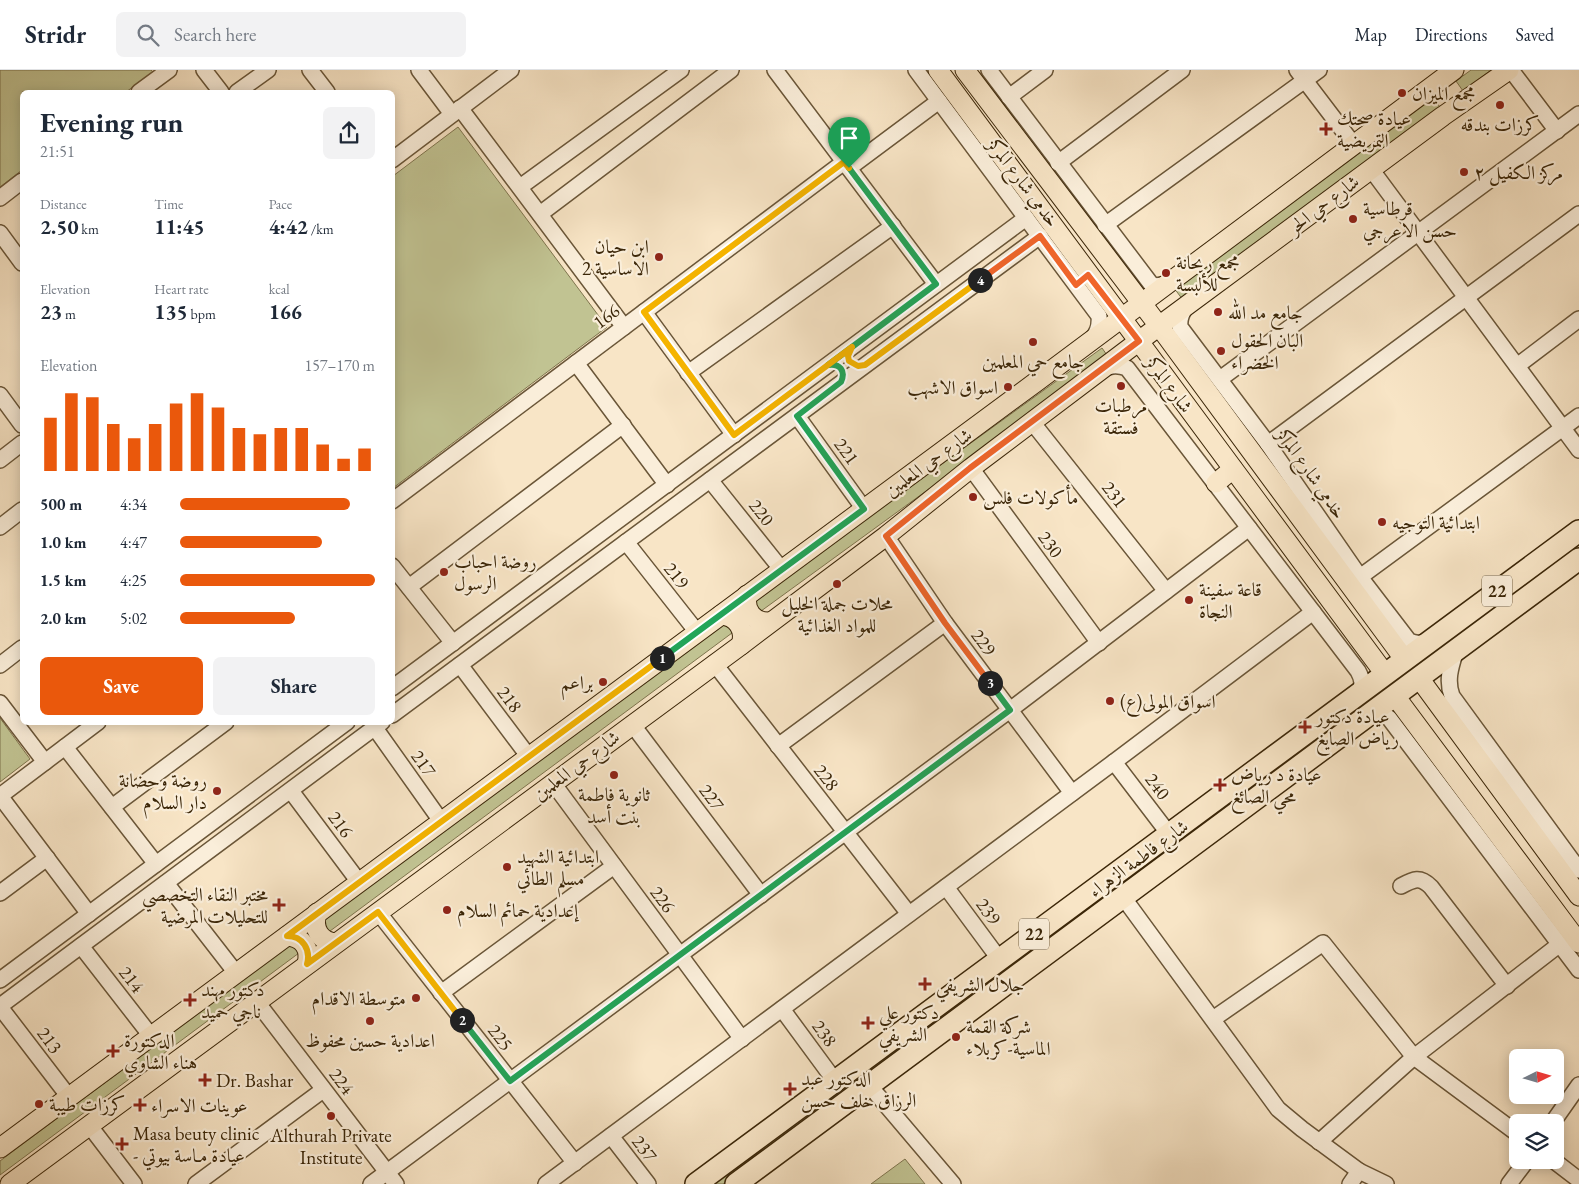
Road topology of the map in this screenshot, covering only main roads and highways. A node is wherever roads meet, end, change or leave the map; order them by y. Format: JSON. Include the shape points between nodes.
{"nodes":[{"id":1,"x":938,"y":70,"type":"edge"},
{"id":2,"x":965,"y":70,"type":"edge"},
{"id":3,"x":1510,"y":70,"type":"edge"},
{"id":4,"x":1452,"y":71,"type":"edge"},
{"id":5,"x":1425,"y":91,"type":"junction"},
{"id":6,"x":1468,"y":98,"type":"junction"},
{"id":7,"x":1443,"y":116,"type":"junction"},
{"id":8,"x":1142,"y":303,"type":"junction"},
{"id":9,"x":1114,"y":324,"type":"junction"},
{"id":10,"x":1159,"y":326,"type":"junction"},
{"id":11,"x":1139,"y":341,"type":"junction"},
{"id":12,"x":1233,"y":469,"type":"junction"},
{"id":13,"x":1216,"y":483,"type":"road end"},
{"id":14,"x":1571,"y":537,"type":"edge"},
{"id":15,"x":1578,"y":560,"type":"edge"},
{"id":16,"x":747,"y":595,"type":"junction"},
{"id":17,"x":721,"y":615,"type":"junction"},
{"id":18,"x":770,"y":622,"type":"junction"},
{"id":19,"x":741,"y":645,"type":"junction"},
{"id":20,"x":1407,"y":655,"type":"junction"},
{"id":21,"x":1373,"y":678,"type":"junction"},
{"id":22,"x":1425,"y":679,"type":"junction"},
{"id":23,"x":1388,"y":706,"type":"junction"},
{"id":24,"x":1298,"y":739,"type":"junction"},
{"id":25,"x":1276,"y":756,"type":"junction"},
{"id":26,"x":1310,"y":758,"type":"junction"},
{"id":27,"x":1289,"y":774,"type":"junction"},
{"id":28,"x":1579,"y":896,"type":"edge"},
{"id":29,"x":317,"y":913,"type":"junction"},
{"id":30,"x":287,"y":936,"type":"junction"},
{"id":31,"x":336,"y":943,"type":"junction"},
{"id":32,"x":1579,"y":943,"type":"edge"},
{"id":33,"x":307,"y":964,"type":"junction"},
{"id":34,"x":0,"y":1148,"type":"edge"},
{"id":35,"x":10,"y":1184,"type":"edge"},
{"id":36,"x":696,"y":1184,"type":"edge"},
{"id":37,"x":736,"y":1184,"type":"edge"}],
"edges":[{"from":1,"to":9,"type":"main road","name":"شارع المركز"},
{"from":2,"to":8,"type":"main road","name":"شارع المركز","via":[[1113,251]]},
{"from":3,"to":6,"type":"main road","name":"شارع حي الحر"},
{"from":4,"to":5,"type":"main road","name":"شارع حي الحر"},
{"from":4,"to":6,"type":"main road","via":[[1450,84],[1454,91]]},
{"from":5,"to":7,"type":"main road","via":[[1440,100]]},
{"from":5,"to":8,"type":"main road","name":"شارع حي الحر"},
{"from":6,"to":7,"type":"main road","name":"شارع حي الحر"},
{"from":7,"to":10,"type":"main road","name":"شارع حي الحر"},
{"from":8,"to":9,"type":"main road","name":"شارع حي الحر"},
{"from":8,"to":10,"type":"main road","name":"شارع المركز"},
{"from":9,"to":11,"type":"main road","name":"شارع المركز"},
{"from":9,"to":16,"type":"main road","name":"شارع حي المعلمين"},
{"from":10,"to":11,"type":"main road","name":"شارع حي الحر"},
{"from":10,"to":20,"type":"main road","name":"شارع المركز","via":[[1282,478]]},
{"from":11,"to":12,"type":"main road","name":"شارع المركز"},
{"from":11,"to":18,"type":"main road","name":"شارع حي المعلمين"},
{"from":12,"to":13,"type":"main road"},
{"from":12,"to":21,"type":"main road","name":"شارع المركز"},
{"from":14,"to":15,"type":"highway"},
{"from":14,"to":20,"type":"highway","name":"شارع فاطمة الزهراء","number":"22"},
{"from":15,"to":22,"type":"highway","name":"شارع فاطمة الزهراء","number":"22","via":[[1456,650]]},
{"from":16,"to":17,"type":"main road","name":"شارع حي المعلمين"},
{"from":16,"to":18,"type":"main road","via":[[748,609],[753,617]]},
{"from":17,"to":19,"type":"main road","via":[[733,618],[739,624],[743,637]]},
{"from":17,"to":29,"type":"main road","name":"شارع حي المعلمين"},
{"from":18,"to":19,"type":"main road","name":"شارع حي المعلمين"},
{"from":19,"to":31,"type":"main road","name":"شارع حي المعلمين"},
{"from":20,"to":21,"type":"highway","name":"شارع فاطمة الزهراء","number":"22"},
{"from":21,"to":24,"type":"highway","name":"شارع فاطمة الزهراء","number":"22"},
{"from":22,"to":23,"type":"highway","name":"شارع فاطمة الزهراء","number":"22"},
{"from":22,"to":28,"type":"main road","via":[[1515,795]]},
{"from":23,"to":26,"type":"highway","name":"شارع فاطمة الزهراء","number":"22"},
{"from":23,"to":32,"type":"main road","via":[[1501,853]]},
{"from":24,"to":25,"type":"highway","name":"شارع فاطمة الزهراء","number":"22"},
{"from":24,"to":26,"type":"highway","via":[[1300,751]]},
{"from":25,"to":27,"type":"highway","via":[[1286,763]]},
{"from":25,"to":36,"type":"highway","name":"شارع فاطمة الزهراء","number":"22"},
{"from":26,"to":27,"type":"highway","name":"شارع فاطمة الزهراء","number":"22"},
{"from":27,"to":37,"type":"highway","name":"شارع فاطمة الزهراء","number":"22"},
{"from":29,"to":30,"type":"main road","name":"شارع حي المعلمين"},
{"from":29,"to":31,"type":"main road","via":[[317,932],[323,939]]},
{"from":30,"to":33,"type":"main road","via":[[299,939],[305,945],[309,956]]},
{"from":30,"to":34,"type":"main road","name":"شارع حي المعلمين"},
{"from":31,"to":33,"type":"main road","name":"شارع حي المعلمين"},
{"from":33,"to":35,"type":"main road","name":"شارع حي المعلمين"}]}
